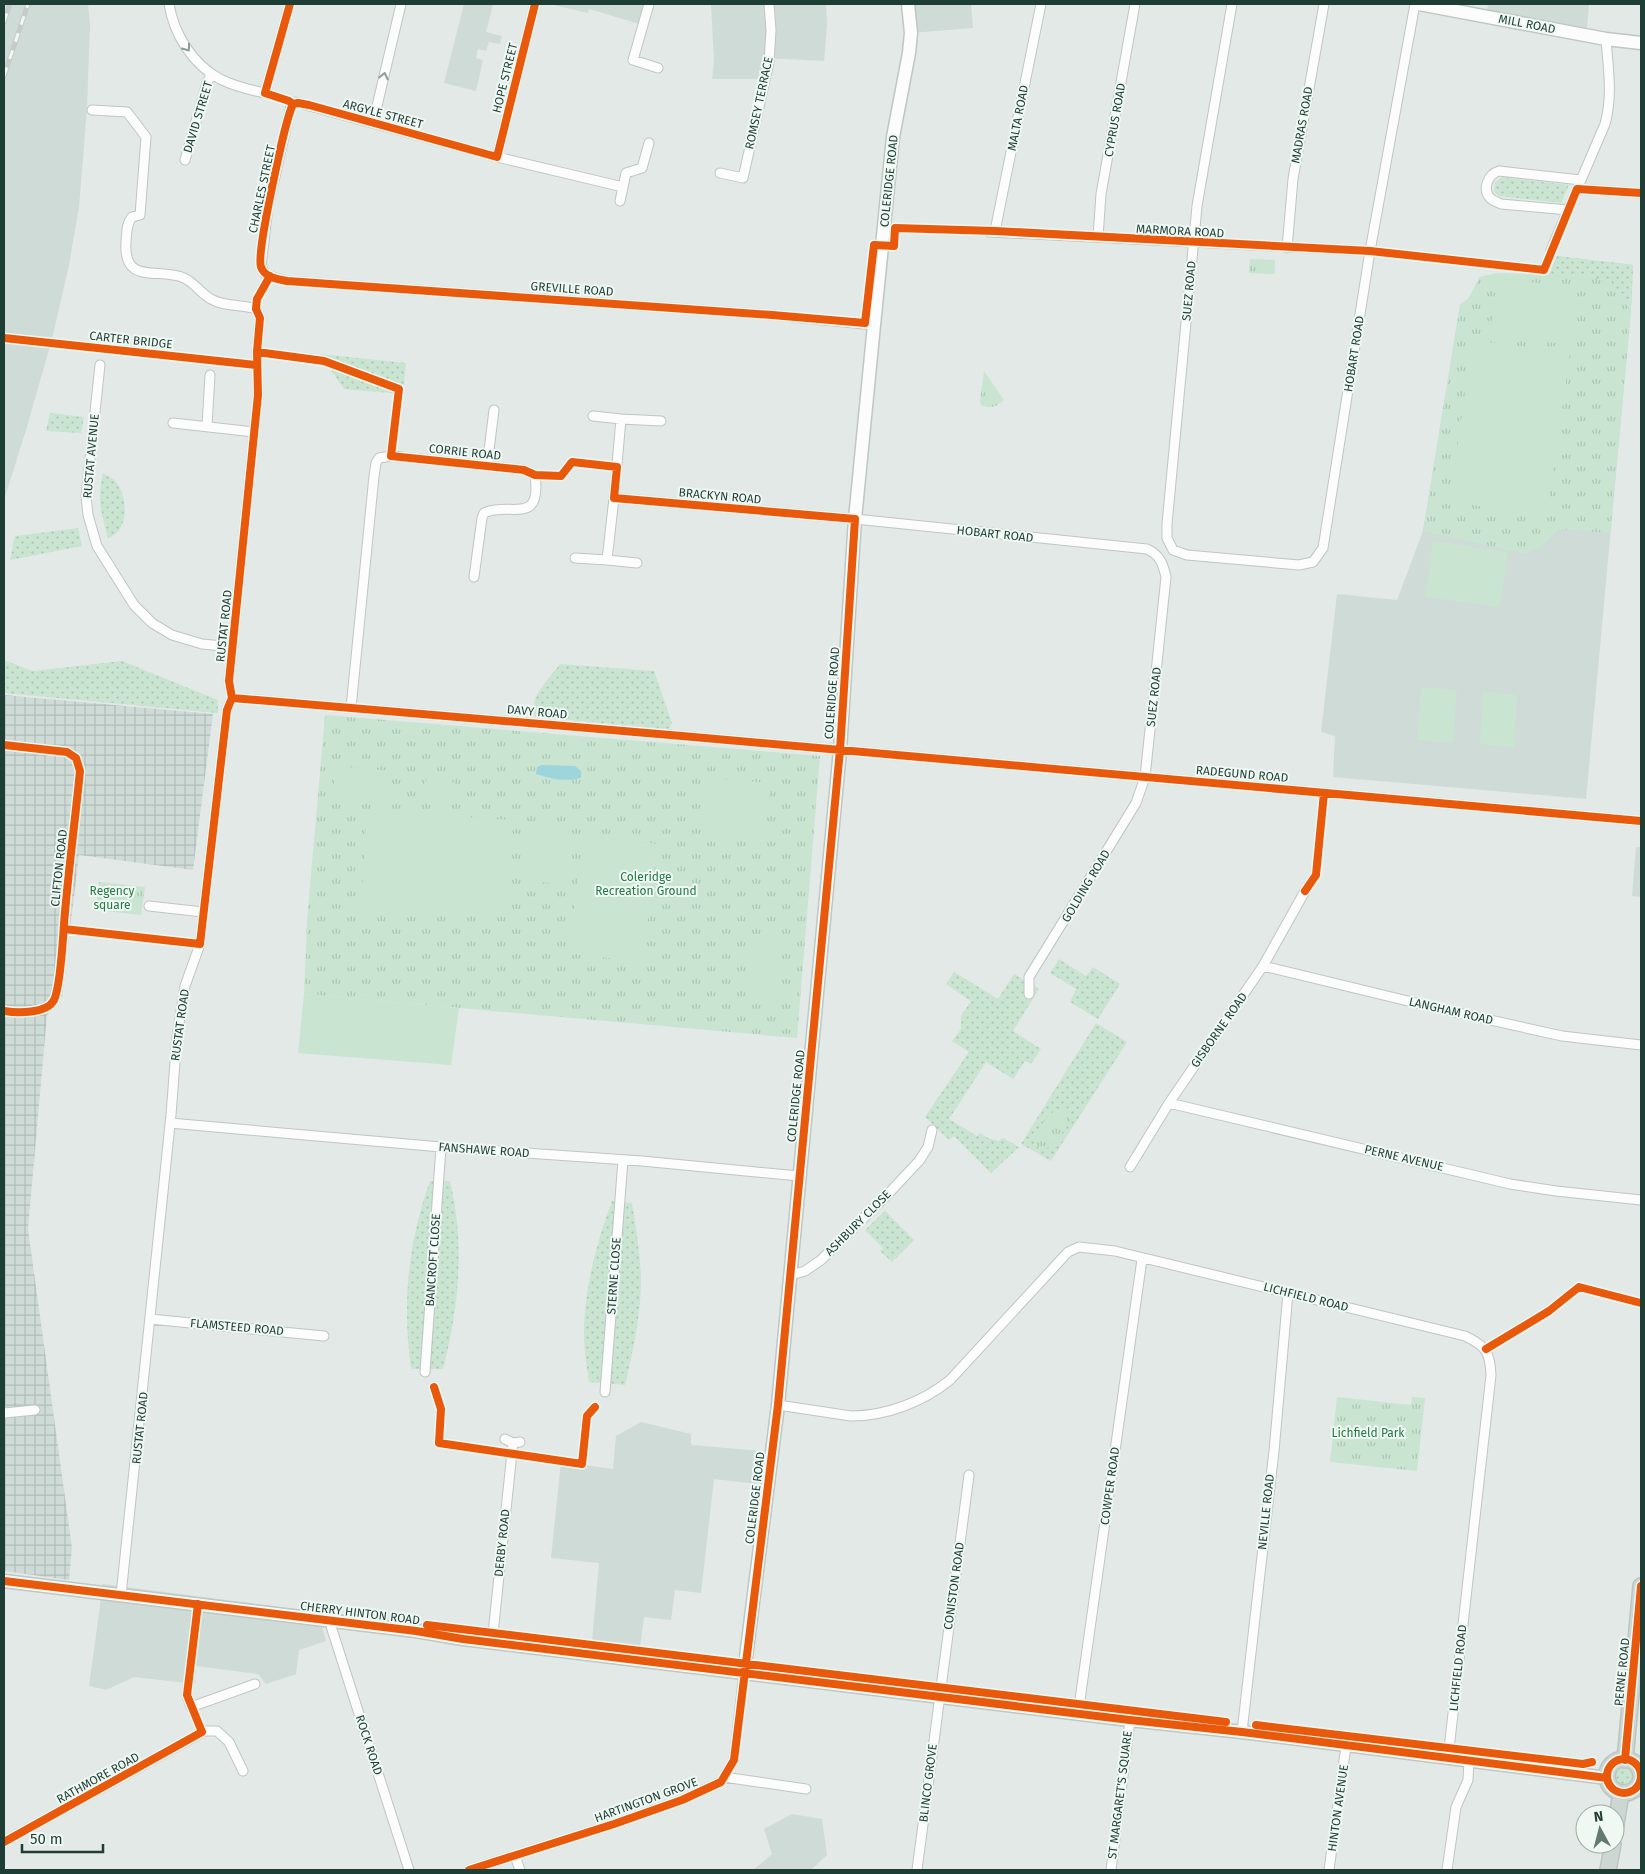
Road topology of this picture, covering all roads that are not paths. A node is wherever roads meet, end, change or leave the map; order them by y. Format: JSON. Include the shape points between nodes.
{"nodes":[{"id":1,"x":169,"y":4,"type":"edge"},
{"id":2,"x":290,"y":4,"type":"edge"},
{"id":3,"x":401,"y":4,"type":"edge"},
{"id":4,"x":535,"y":4,"type":"edge"},
{"id":5,"x":649,"y":4,"type":"edge"},
{"id":6,"x":769,"y":4,"type":"edge"},
{"id":7,"x":908,"y":4,"type":"edge"},
{"id":8,"x":1041,"y":4,"type":"edge"},
{"id":9,"x":1135,"y":4,"type":"edge"},
{"id":10,"x":1232,"y":4,"type":"edge"},
{"id":11,"x":1324,"y":4,"type":"edge"},
{"id":12,"x":1417,"y":4,"type":"edge"},
{"id":13,"x":1606,"y":39,"type":"junction"},
{"id":14,"x":1641,"y":42,"type":"edge"},
{"id":15,"x":658,"y":68,"type":"dead end"},
{"id":16,"x":211,"y":74,"type":"junction"},
{"id":17,"x":293,"y":104,"type":"joint"},
{"id":18,"x":92,"y":110,"type":"dead end"},
{"id":19,"x":373,"y":123,"type":"junction"},
{"id":20,"x":649,"y":143,"type":"dead end"},
{"id":21,"x":497,"y":157,"type":"junction"},
{"id":22,"x":185,"y":160,"type":"dead end"},
{"id":23,"x":720,"y":173,"type":"dead end"},
{"id":24,"x":1581,"y":180,"type":"junction"},
{"id":25,"x":623,"y":188,"type":"junction"},
{"id":26,"x":1577,"y":189,"type":"junction"},
{"id":27,"x":1641,"y":193,"type":"edge"},
{"id":28,"x":620,"y":201,"type":"dead end"},
{"id":29,"x":1568,"y":210,"type":"junction"},
{"id":30,"x":992,"y":232,"type":"joint"},
{"id":31,"x":1098,"y":237,"type":"junction"},
{"id":32,"x":1193,"y":243,"type":"junction"},
{"id":33,"x":1287,"y":248,"type":"junction"},
{"id":34,"x":1551,"y":250,"type":"dead end"},
{"id":35,"x":1370,"y":251,"type":"junction"},
{"id":36,"x":270,"y":276,"type":"joint"},
{"id":37,"x":874,"y":325,"type":"junction"},
{"id":38,"x":100,"y":365,"type":"dead end"},
{"id":39,"x":210,"y":375,"type":"dead end"},
{"id":40,"x":494,"y":410,"type":"dead end"},
{"id":41,"x":593,"y":416,"type":"dead end"},
{"id":42,"x":620,"y":419,"type":"junction"},
{"id":43,"x":661,"y":421,"type":"dead end"},
{"id":44,"x":173,"y":423,"type":"dead end"},
{"id":45,"x":207,"y":426,"type":"junction"},
{"id":46,"x":254,"y":432,"type":"junction"},
{"id":47,"x":487,"y":466,"type":"junction"},
{"id":48,"x":614,"y":498,"type":"junction"},
{"id":49,"x":855,"y":520,"type":"junction"},
{"id":50,"x":1173,"y":550,"type":"joint"},
{"id":51,"x":575,"y":558,"type":"dead end"},
{"id":52,"x":1161,"y":559,"type":"joint"},
{"id":53,"x":607,"y":560,"type":"junction"},
{"id":54,"x":637,"y":563,"type":"dead end"},
{"id":55,"x":474,"y":577,"type":"dead end"},
{"id":56,"x":232,"y":647,"type":"junction"},
{"id":57,"x":232,"y":698,"type":"junction"},
{"id":58,"x":351,"y":708,"type":"junction"},
{"id":59,"x":4,"y":745,"type":"edge"},
{"id":60,"x":840,"y":750,"type":"junction"},
{"id":61,"x":1146,"y":776,"type":"junction"},
{"id":62,"x":1641,"y":820,"type":"edge"},
{"id":63,"x":1305,"y":891,"type":"dead end"},
{"id":64,"x":149,"y":906,"type":"dead end"},
{"id":65,"x":203,"y":912,"type":"junction"},
{"id":66,"x":1263,"y":966,"type":"junction"},
{"id":67,"x":1030,"y":994,"type":"dead end"},
{"id":68,"x":4,"y":1011,"type":"edge"},
{"id":69,"x":1641,"y":1045,"type":"edge"},
{"id":70,"x":1169,"y":1103,"type":"junction"},
{"id":71,"x":170,"y":1123,"type":"junction"},
{"id":72,"x":932,"y":1130,"type":"dead end"},
{"id":73,"x":441,"y":1148,"type":"junction"},
{"id":74,"x":623,"y":1160,"type":"junction"},
{"id":75,"x":1130,"y":1167,"type":"dead end"},
{"id":76,"x":799,"y":1176,"type":"junction"},
{"id":77,"x":1641,"y":1200,"type":"edge"},
{"id":78,"x":1142,"y":1259,"type":"junction"},
{"id":79,"x":791,"y":1275,"type":"junction"},
{"id":80,"x":1288,"y":1293,"type":"junction"},
{"id":81,"x":150,"y":1319,"type":"junction"},
{"id":82,"x":324,"y":1336,"type":"dead end"},
{"id":83,"x":425,"y":1372,"type":"dead end"},
{"id":84,"x":605,"y":1392,"type":"dead end"},
{"id":85,"x":778,"y":1406,"type":"junction"},
{"id":86,"x":35,"y":1410,"type":"dead end"},
{"id":87,"x":4,"y":1414,"type":"edge"},
{"id":88,"x":513,"y":1441,"type":"dead end"},
{"id":89,"x":968,"y":1475,"type":"dead end"},
{"id":90,"x":4,"y":1582,"type":"edge"},
{"id":91,"x":1641,"y":1586,"type":"edge"},
{"id":92,"x":121,"y":1595,"type":"junction"},
{"id":93,"x":198,"y":1604,"type":"junction"},
{"id":94,"x":329,"y":1620,"type":"junction"},
{"id":95,"x":492,"y":1643,"type":"junction"},
{"id":96,"x":744,"y":1673,"type":"junction"},
{"id":97,"x":255,"y":1684,"type":"dead end"},
{"id":98,"x":939,"y":1697,"type":"junction"},
{"id":99,"x":1078,"y":1714,"type":"junction"},
{"id":100,"x":1130,"y":1720,"type":"junction"},
{"id":101,"x":1242,"y":1732,"type":"junction"},
{"id":102,"x":1346,"y":1746,"type":"junction"},
{"id":103,"x":1448,"y":1758,"type":"junction"},
{"id":104,"x":1469,"y":1760,"type":"junction"},
{"id":105,"x":1625,"y":1760,"type":"junction"},
{"id":106,"x":243,"y":1771,"type":"dead end"},
{"id":107,"x":724,"y":1777,"type":"junction"},
{"id":108,"x":1607,"y":1778,"type":"junction"},
{"id":109,"x":1641,"y":1778,"type":"edge"},
{"id":110,"x":806,"y":1789,"type":"dead end"},
{"id":111,"x":1622,"y":1793,"type":"junction"},
{"id":112,"x":1620,"y":1804,"type":"edge"},
{"id":113,"x":4,"y":1842,"type":"edge"},
{"id":114,"x":1611,"y":1854,"type":"edge"},
{"id":115,"x":516,"y":1856,"type":"junction"},
{"id":116,"x":409,"y":1870,"type":"edge"},
{"id":117,"x":469,"y":1870,"type":"edge"},
{"id":118,"x":520,"y":1870,"type":"edge"},
{"id":119,"x":917,"y":1870,"type":"edge"},
{"id":120,"x":1111,"y":1870,"type":"edge"},
{"id":121,"x":1329,"y":1870,"type":"edge"},
{"id":122,"x":1447,"y":1870,"type":"edge"},
{"id":123,"x":1608,"y":1870,"type":"edge"}],
"edges":[{"from":1,"to":16,"type":"street","one_way":true,"via":[[182,43]]},
{"from":2,"to":16,"type":"street","via":[[265,94],[238,87]]},
{"from":19,"to":3,"type":"street","one_way":true},
{"from":4,"to":21,"type":"street","name":"HOPE STREET"},
{"from":5,"to":15,"type":"street","via":[[632,60]]},
{"from":6,"to":23,"type":"street","name":"ROMSEY TERRACE","via":[[768,62],[743,178]]},
{"from":7,"to":37,"type":"street","name":"COLERIDGE ROAD","via":[[909,53],[893,137]]},
{"from":8,"to":30,"type":"street","name":"MALTA ROAD"},
{"from":9,"to":31,"type":"street","name":"CYPRUS ROAD","via":[[1102,194]]},
{"from":10,"to":32,"type":"street","name":"SUEZ ROAD","via":[[1201,177]]},
{"from":11,"to":33,"type":"street","name":"MADRAS ROAD","via":[[1293,179]]},
{"from":12,"to":13,"type":"street","name":"MILL ROAD"},
{"from":12,"to":35,"type":"street","name":"HOBART ROAD"},
{"from":13,"to":14,"type":"street","name":"MILL ROAD"},
{"from":13,"to":24,"type":"street","via":[[1610,86],[1608,113]]},
{"from":16,"to":22,"type":"street","name":"DAVID STREET"},
{"from":17,"to":19,"type":"street","name":"ARGYLE STREET","via":[[309,105]]},
{"from":17,"to":36,"type":"street","name":"CHARLES STREET","via":[[264,232],[261,266]]},
{"from":18,"to":46,"type":"street","name":"RUSTAT ROAD","via":[[127,112],[146,137],[140,215],[128,222],[126,256],[130,265],[140,272],[182,277],[221,304],[256,310],[260,318]]},
{"from":19,"to":21,"type":"street","name":"ARGYLE STREET"},
{"from":20,"to":25,"type":"street","via":[[642,168],[626,173]]},
{"from":21,"to":25,"type":"street","name":"ARGYLE STREET"},
{"from":24,"to":26,"type":"street"},
{"from":24,"to":29,"type":"street","via":[[1499,171],[1488,179],[1488,196],[1501,204]]},
{"from":25,"to":28,"type":"street"},
{"from":26,"to":27,"type":"street"},
{"from":26,"to":29,"type":"street"},
{"from":29,"to":34,"type":"street"},
{"from":30,"to":31,"type":"street","name":"MARMORA ROAD"},
{"from":31,"to":32,"type":"street","name":"MARMORA ROAD"},
{"from":32,"to":33,"type":"street","name":"MARMORA ROAD"},
{"from":32,"to":50,"type":"street","name":"SUEZ ROAD","via":[[1167,524],[1167,538]]},
{"from":33,"to":35,"type":"street","name":"MARMORA ROAD"},
{"from":35,"to":50,"type":"street","name":"HOBART ROAD","via":[[1323,548],[1318,556],[1312,562],[1299,565],[1187,555]]},
{"from":36,"to":37,"type":"street","name":"GREVILLE ROAD","via":[[287,281]]},
{"from":37,"to":49,"type":"street","name":"COLERIDGE ROAD"},
{"from":38,"to":56,"type":"street","name":"RUSTAT AVENUE","via":[[86,496],[97,546],[134,605],[152,623],[172,635],[202,644]]},
{"from":39,"to":45,"type":"street"},
{"from":40,"to":47,"type":"street","name":"CORRIE ROAD"},
{"from":41,"to":42,"type":"street"},
{"from":42,"to":43,"type":"street"},
{"from":42,"to":48,"type":"street"},
{"from":44,"to":45,"type":"street"},
{"from":45,"to":46,"type":"street"},
{"from":46,"to":56,"type":"street","name":"RUSTAT ROAD"},
{"from":47,"to":55,"type":"street","name":"CORRIE ROAD","via":[[532,472],[536,491],[534,501],[524,510],[493,509],[484,513]]},
{"from":47,"to":58,"type":"street","name":"CORRIE ROAD","via":[[391,456],[380,458],[376,463]]},
{"from":48,"to":49,"type":"street","name":"BRACKYN ROAD"},
{"from":48,"to":53,"type":"street"},
{"from":49,"to":52,"type":"street","name":"HOBART ROAD","via":[[1147,549]]},
{"from":49,"to":60,"type":"street","name":"COLERIDGE ROAD"},
{"from":51,"to":53,"type":"street"},
{"from":52,"to":61,"type":"street","name":"SUEZ ROAD","via":[[1166,577]]},
{"from":53,"to":54,"type":"street"},
{"from":56,"to":57,"type":"street","name":"RUSTAT ROAD","via":[[229,682]]},
{"from":57,"to":58,"type":"street","name":"DAVY ROAD"},
{"from":57,"to":65,"type":"street","name":"RUSTAT ROAD","via":[[227,710]]},
{"from":58,"to":60,"type":"street","name":"DAVY ROAD"},
{"from":59,"to":68,"type":"street","name":"CLIFTON ROAD","via":[[67,752],[76,758],[80,771],[54,1001],[46,1008],[22,1013]]},
{"from":60,"to":61,"type":"street","name":"RADEGUND ROAD"},
{"from":60,"to":76,"type":"street","name":"COLERIDGE ROAD"},
{"from":61,"to":62,"type":"street","name":"RADEGUND ROAD"},
{"from":61,"to":67,"type":"street","name":"GOLDING ROAD","via":[[1136,803],[1029,976]]},
{"from":63,"to":66,"type":"street","name":"GISBORNE ROAD"},
{"from":64,"to":65,"type":"street"},
{"from":65,"to":71,"type":"street","name":"RUSTAT ROAD","via":[[200,944],[185,986],[176,1036]]},
{"from":66,"to":69,"type":"street","name":"LANGHAM ROAD","via":[[1562,1036]]},
{"from":66,"to":70,"type":"street","name":"GISBORNE ROAD"},
{"from":70,"to":75,"type":"street","name":"GISBORNE ROAD"},
{"from":70,"to":77,"type":"street","name":"PERNE AVENUE","via":[[1510,1184]]},
{"from":71,"to":73,"type":"street","name":"FANSHAWE ROAD"},
{"from":71,"to":81,"type":"street","name":"RUSTAT ROAD"},
{"from":72,"to":79,"type":"street","name":"ASHBURY CLOSE","via":[[928,1148],[919,1161],[821,1260],[805,1271]]},
{"from":73,"to":74,"type":"street","name":"FANSHAWE ROAD"},
{"from":73,"to":83,"type":"street","name":"BANCROFT CLOSE"},
{"from":74,"to":76,"type":"street","name":"FANSHAWE ROAD"},
{"from":74,"to":84,"type":"street","name":"STERNE CLOSE"},
{"from":76,"to":79,"type":"street","name":"COLERIDGE ROAD"},
{"from":78,"to":80,"type":"street","name":"LICHFIELD ROAD"},
{"from":78,"to":85,"type":"street","name":"LICHFIELD ROAD","via":[[1088,1247],[1072,1249],[950,1380],[917,1400],[863,1416]]},
{"from":78,"to":99,"type":"street","name":"COWPER ROAD"},
{"from":79,"to":85,"type":"street","name":"COLERIDGE ROAD"},
{"from":80,"to":101,"type":"street","name":"NEVILLE ROAD","via":[[1274,1451]]},
{"from":80,"to":103,"type":"street","name":"LICHFIELD ROAD","via":[[1465,1336],[1486,1349],[1490,1361],[1490,1384]]},
{"from":81,"to":82,"type":"street","name":"FLAMSTEED ROAD"},
{"from":81,"to":92,"type":"street","name":"RUSTAT ROAD"},
{"from":85,"to":96,"type":"street","name":"COLERIDGE ROAD"},
{"from":86,"to":87,"type":"street"},
{"from":88,"to":95,"type":"street","name":"DERBY ROAD"},
{"from":89,"to":98,"type":"street","name":"CONISTON ROAD"},
{"from":90,"to":92,"type":"street","name":"CHERRY HINTON ROAD"},
{"from":91,"to":105,"type":"main road","name":"PERNE ROAD"},
{"from":92,"to":93,"type":"street","name":"CHERRY HINTON ROAD"},
{"from":93,"to":94,"type":"street","name":"CHERRY HINTON ROAD"},
{"from":93,"to":97,"type":"street","via":[[187,1695],[190,1707]]},
{"from":94,"to":95,"type":"street","name":"CHERRY HINTON ROAD"},
{"from":94,"to":116,"type":"street","name":"ROCK ROAD"},
{"from":95,"to":96,"type":"street","name":"CHERRY HINTON ROAD"},
{"from":96,"to":98,"type":"street","name":"CHERRY HINTON ROAD"},
{"from":96,"to":107,"type":"street","via":[[734,1760]]},
{"from":98,"to":99,"type":"street","name":"CHERRY HINTON ROAD"},
{"from":98,"to":119,"type":"street","name":"BLINCO GROVE"},
{"from":99,"to":100,"type":"street","name":"CHERRY HINTON ROAD"},
{"from":100,"to":101,"type":"street","name":"CHERRY HINTON ROAD"},
{"from":100,"to":120,"type":"street","name":"ST MARGARET'S SQUARE"},
{"from":101,"to":102,"type":"street","name":"CHERRY HINTON ROAD"},
{"from":102,"to":103,"type":"street","name":"CHERRY HINTON ROAD"},
{"from":102,"to":121,"type":"street","name":"HINTON AVENUE"},
{"from":103,"to":104,"type":"street","name":"CHERRY HINTON ROAD"},
{"from":104,"to":108,"type":"street","name":"CHERRY HINTON ROAD"},
{"from":104,"to":122,"type":"street","via":[[1468,1780],[1456,1807]]},
{"from":105,"to":108,"type":"main road","via":[[1610,1767]]},
{"from":105,"to":109,"type":"main road","via":[[1635,1764]]},
{"from":106,"to":113,"type":"street","name":"RATHMORE ROAD","via":[[230,1742],[218,1731],[202,1732]]},
{"from":107,"to":110,"type":"street"},
{"from":107,"to":115,"type":"street","name":"HARTINGTON GROVE","via":[[721,1782],[682,1800]]},
{"from":108,"to":111,"type":"main road","via":[[1612,1788]]},
{"from":109,"to":111,"type":"main road","via":[[1636,1788]]},
{"from":111,"to":112,"type":"main road"},
{"from":114,"to":123,"type":"main road"},
{"from":115,"to":117,"type":"street","name":"HARTINGTON GROVE"},
{"from":115,"to":118,"type":"street"}]}
